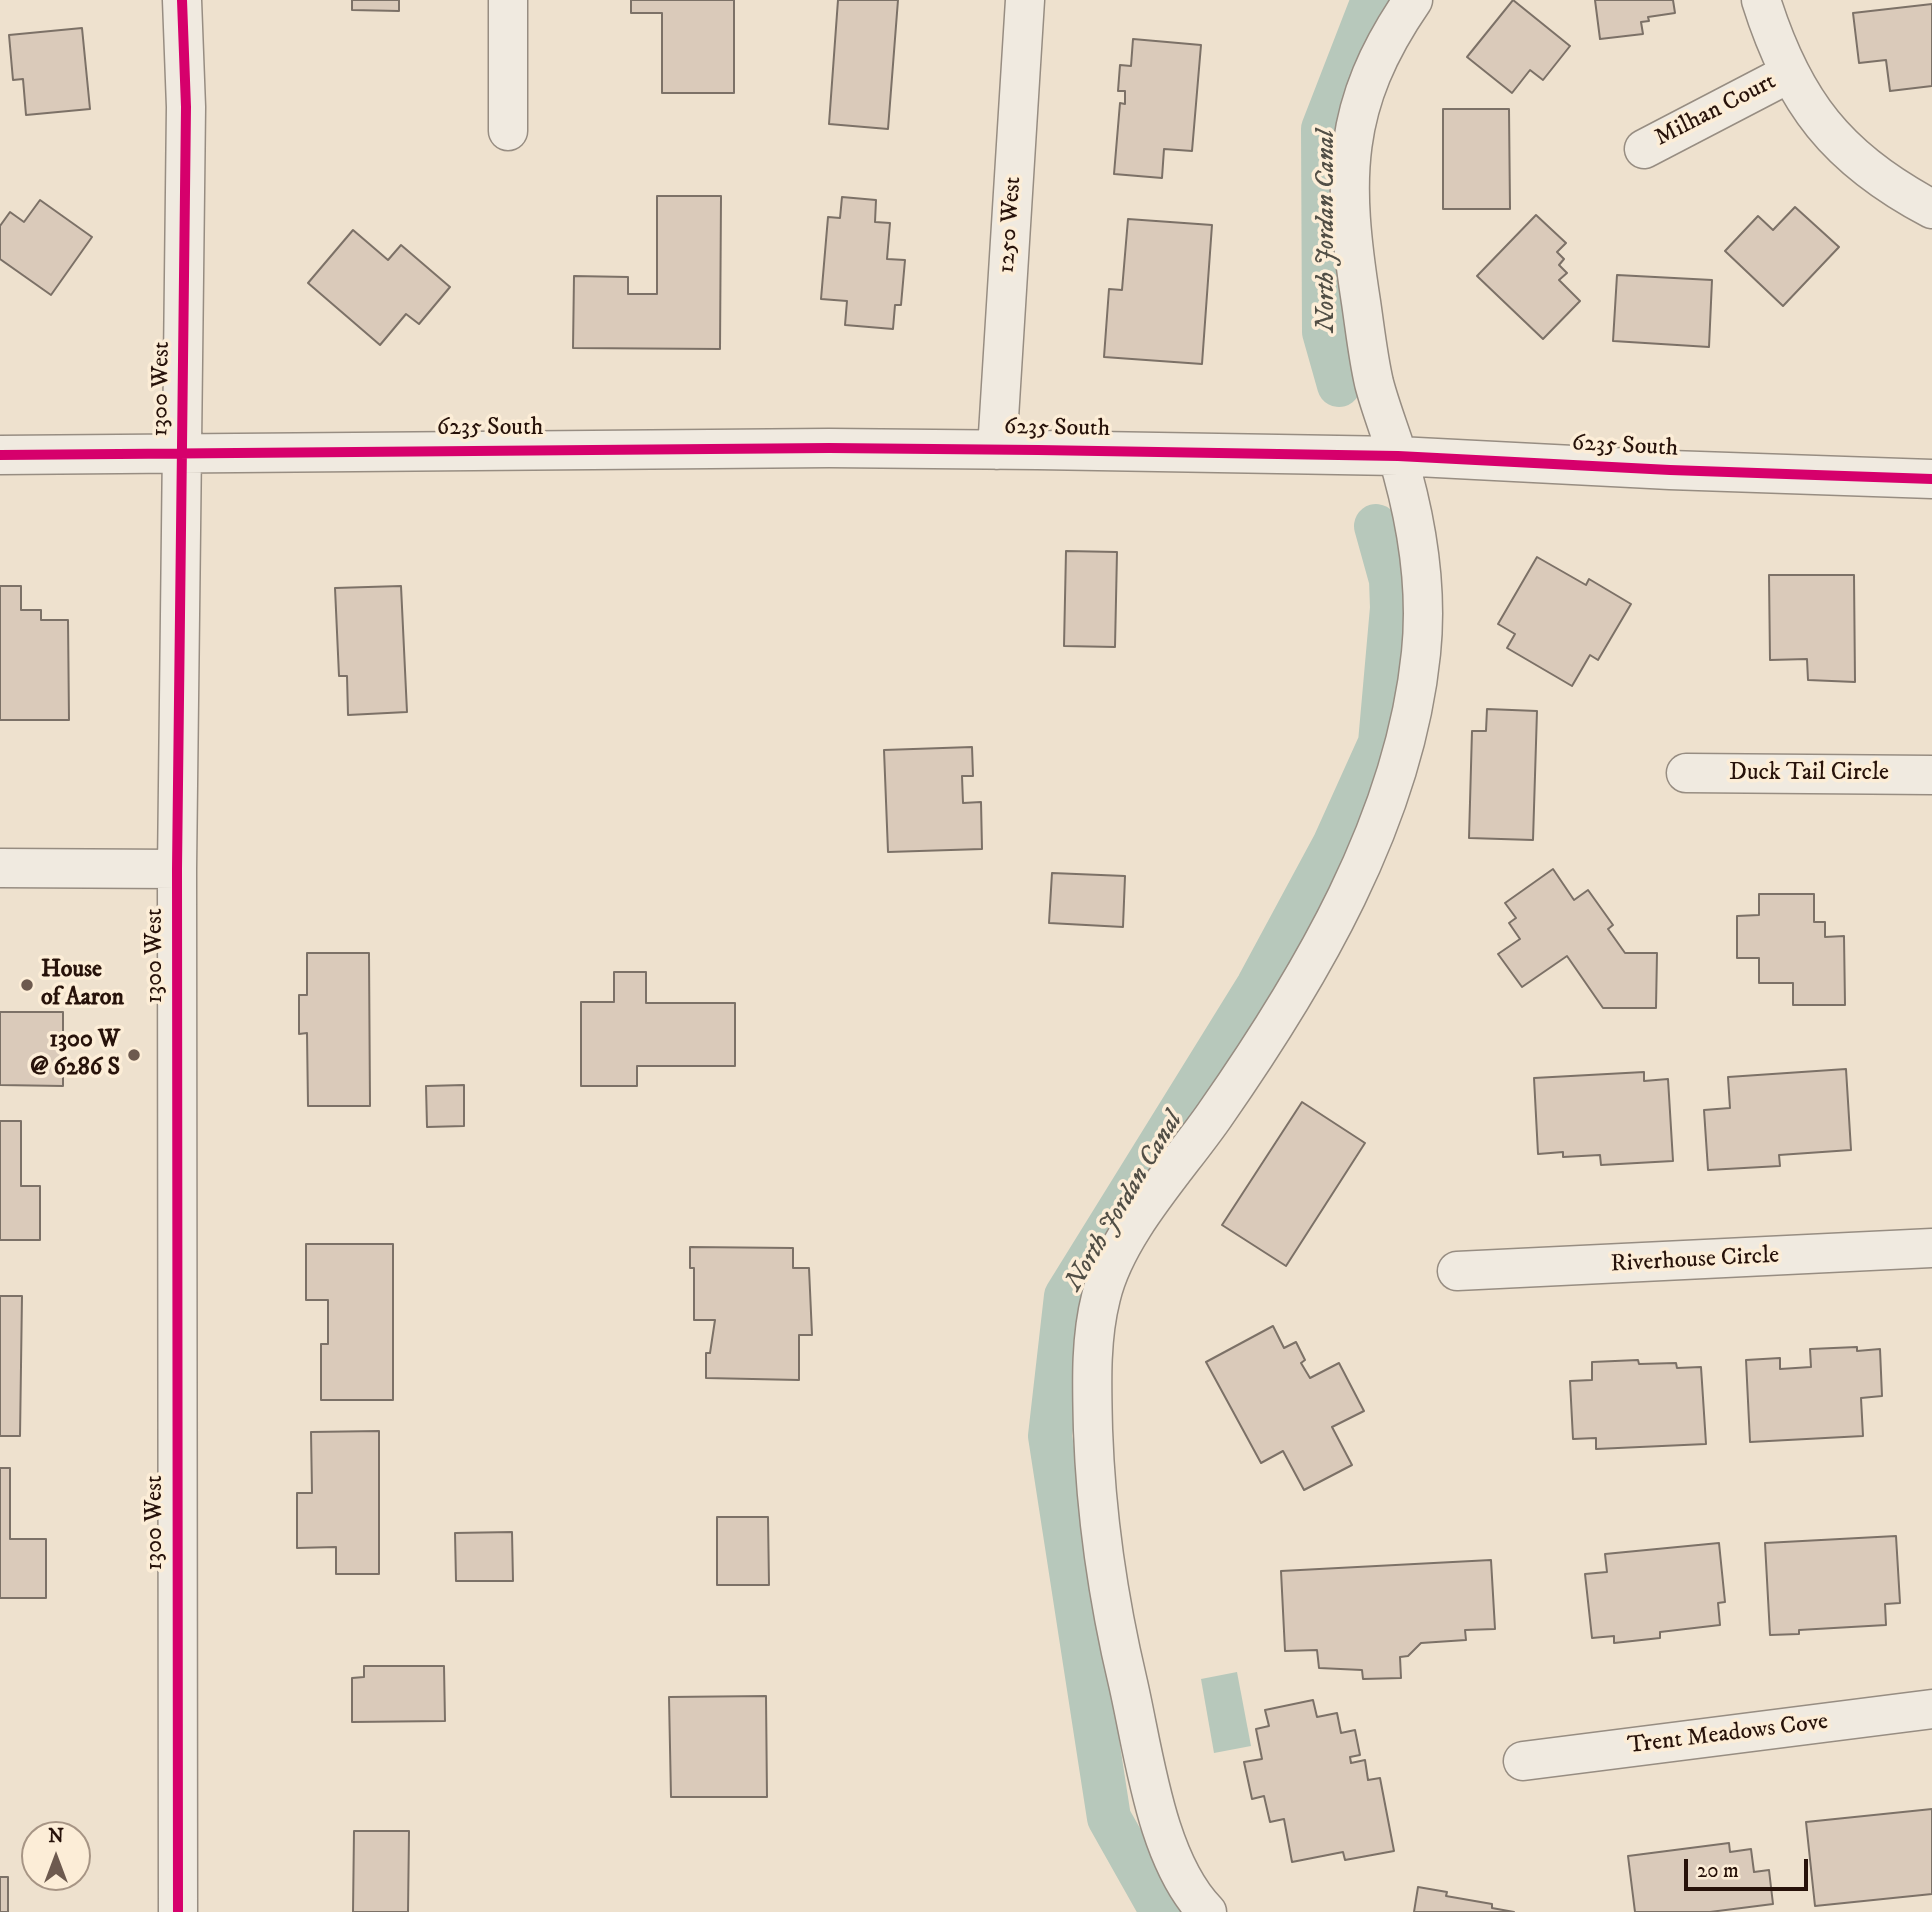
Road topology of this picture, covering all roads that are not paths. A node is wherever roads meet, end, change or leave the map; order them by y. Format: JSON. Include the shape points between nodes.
{"nodes":[{"id":1,"x":182,"y":0,"type":"edge"},
{"id":2,"x":509,"y":0,"type":"edge"},
{"id":3,"x":1025,"y":0,"type":"edge"},
{"id":4,"x":1413,"y":0,"type":"edge"},
{"id":5,"x":1761,"y":0,"type":"edge"},
{"id":6,"x":1788,"y":74,"type":"junction"},
{"id":7,"x":508,"y":131,"type":"dead end"},
{"id":8,"x":1644,"y":149,"type":"dead end"},
{"id":9,"x":1932,"y":209,"type":"edge"},
{"id":10,"x":997,"y":450,"type":"junction"},
{"id":11,"x":182,"y":451,"type":"junction"},
{"id":12,"x":0,"y":454,"type":"edge"},
{"id":13,"x":1398,"y":456,"type":"junction"},
{"id":14,"x":1932,"y":479,"type":"edge"},
{"id":15,"x":1686,"y":774,"type":"dead end"},
{"id":16,"x":1932,"y":775,"type":"edge"},
{"id":17,"x":0,"y":869,"type":"edge"},
{"id":18,"x":177,"y":869,"type":"junction"},
{"id":19,"x":1932,"y":1248,"type":"edge"},
{"id":20,"x":1457,"y":1270,"type":"dead end"},
{"id":21,"x":1932,"y":1709,"type":"edge"},
{"id":22,"x":1523,"y":1761,"type":"dead end"},
{"id":23,"x":178,"y":1912,"type":"edge"},
{"id":24,"x":1207,"y":1912,"type":"edge"}],
"edges":[{"from":1,"to":11,"type":"street","name":"1300 West","via":[[186,120]]},
{"from":2,"to":7,"type":"street"},
{"from":3,"to":10,"type":"street","name":"1250 West"},
{"from":4,"to":13,"type":"street","via":[[1374,62],[1356,116],[1348,177],[1374,383]]},
{"from":5,"to":6,"type":"street"},
{"from":6,"to":8,"type":"street","name":"Milhan Court"},
{"from":6,"to":9,"type":"street","via":[[1856,162]]},
{"from":10,"to":11,"type":"street","name":"6235 South"},
{"from":10,"to":13,"type":"street","name":"6235 South"},
{"from":11,"to":12,"type":"street","name":"6235 South"},
{"from":11,"to":18,"type":"street","name":"1300 West"},
{"from":13,"to":14,"type":"street","name":"6235 South"},
{"from":13,"to":24,"type":"street","via":[[1419,546],[1422,647],[1413,712],[1381,819],[1321,947],[1264,1043],[1118,1253],[1101,1295],[1094,1343],[1096,1507],[1112,1615],[1169,1847],[1191,1895]]},
{"from":15,"to":16,"type":"street","name":"Duck Tail Circle"},
{"from":17,"to":18,"type":"street"},
{"from":18,"to":23,"type":"street","name":"1300 West"},
{"from":19,"to":20,"type":"street","name":"Riverhouse Circle"},
{"from":21,"to":22,"type":"street","name":"Trent Meadows Cove"}]}
